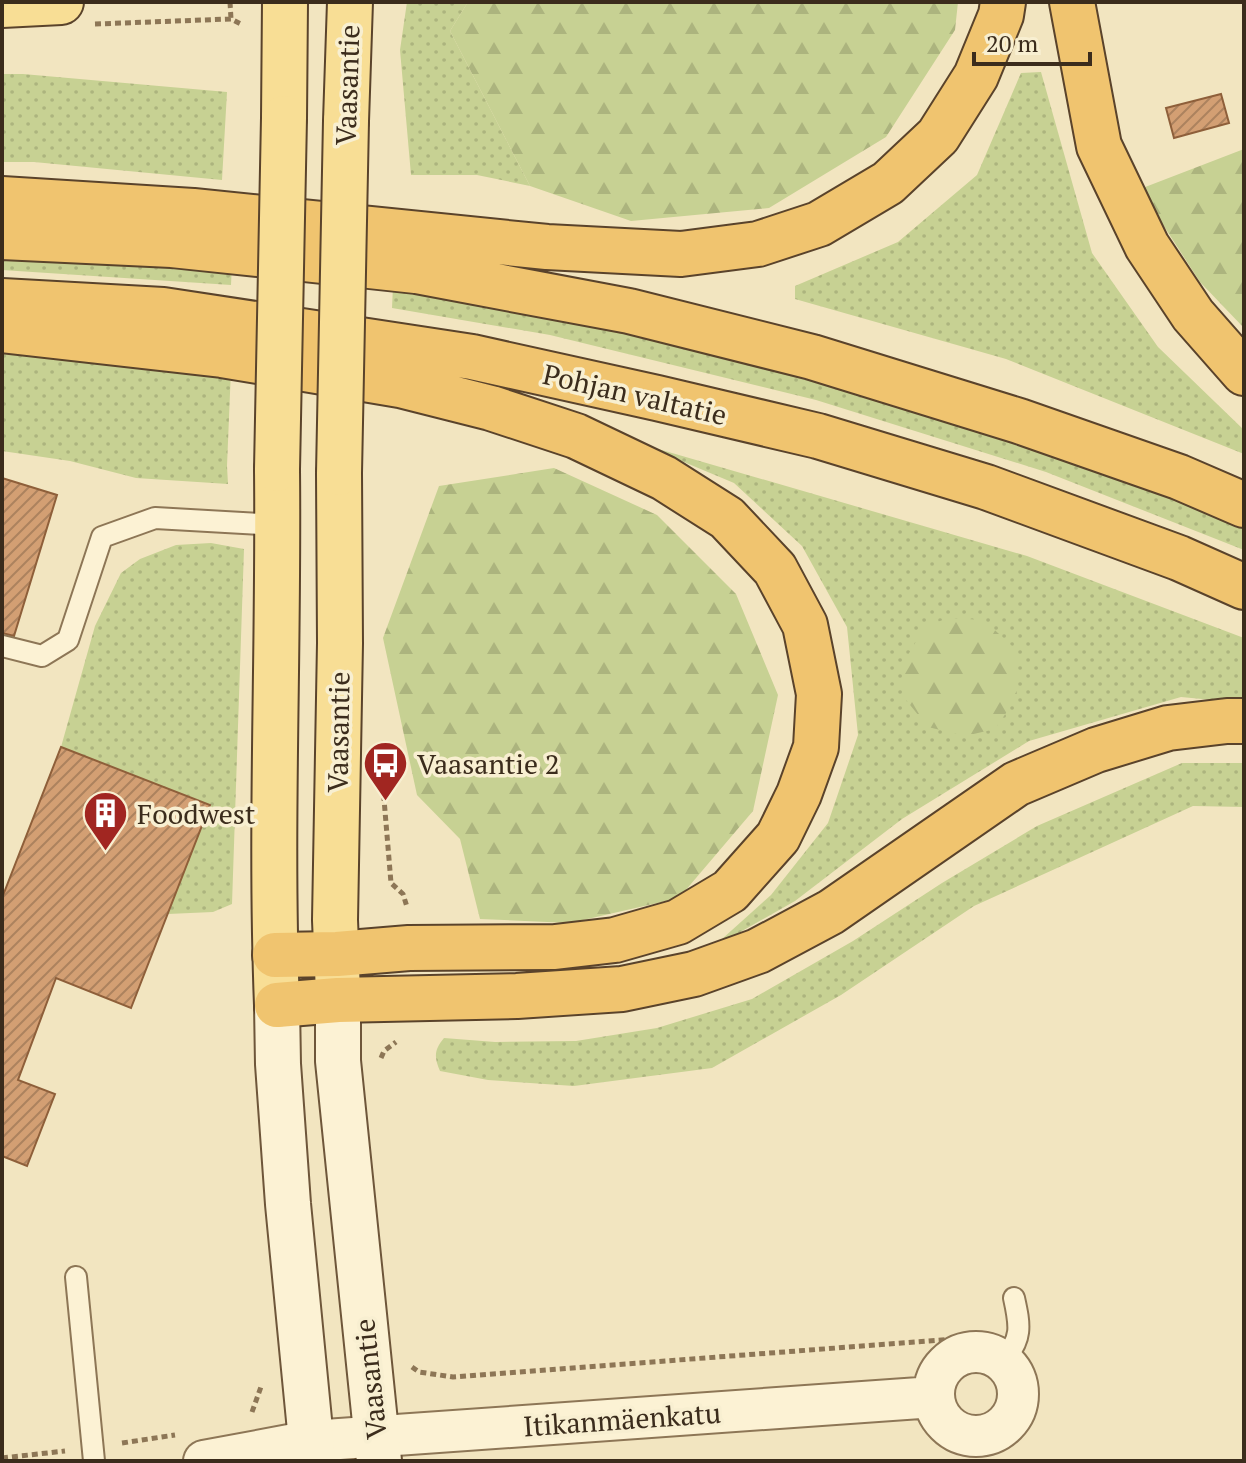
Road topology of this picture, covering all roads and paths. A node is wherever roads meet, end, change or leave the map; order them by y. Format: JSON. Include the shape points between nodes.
{"nodes":[{"id":1,"x":230,"y":2,"type":"edge"},
{"id":2,"x":350,"y":2,"type":"edge"},
{"id":3,"x":1003,"y":2,"type":"edge"},
{"id":4,"x":1072,"y":2,"type":"edge"},
{"id":5,"x":2,"y":5,"type":"edge"},
{"id":6,"x":275,"y":7,"type":"edge"},
{"id":7,"x":78,"y":13,"type":"edge"},
{"id":8,"x":2,"y":199,"type":"edge"},
{"id":9,"x":2,"y":237,"type":"edge"},
{"id":10,"x":2,"y":301,"type":"edge"},
{"id":11,"x":2,"y":330,"type":"edge"},
{"id":12,"x":1244,"y":373,"type":"edge"},
{"id":13,"x":1244,"y":505,"type":"edge"},
{"id":14,"x":278,"y":525,"type":"junction"},
{"id":15,"x":1244,"y":587,"type":"edge"},
{"id":16,"x":2,"y":646,"type":"edge"},
{"id":17,"x":1244,"y":721,"type":"edge"},
{"id":18,"x":337,"y":954,"type":"junction"},
{"id":19,"x":275,"y":955,"type":"junction"},
{"id":20,"x":338,"y":1000,"type":"junction"},
{"id":21,"x":277,"y":1005,"type":"junction"},
{"id":22,"x":76,"y":1277,"type":"dead end"},
{"id":23,"x":1014,"y":1298,"type":"dead end"},
{"id":24,"x":1010,"y":1347,"type":"junction"},
{"id":25,"x":453,"y":1377,"type":"dead end"},
{"id":26,"x":934,"y":1397,"type":"junction"},
{"id":27,"x":377,"y":1449,"type":"edge"},
{"id":28,"x":312,"y":1451,"type":"edge"},
{"id":29,"x":94,"y":1461,"type":"edge"},
{"id":30,"x":204,"y":1461,"type":"edge"}],
"edges":[{"from":1,"to":7,"type":"path","via":[[231,19]]},
{"from":2,"to":18,"type":"main road","name":"Vaasantie","bridge":true,"via":[[339,473]]},
{"from":3,"to":8,"type":"highway","via":[[976,76],[938,136],[888,183],[819,224],[758,244],[681,254],[562,248],[193,211]]},
{"from":4,"to":12,"type":"highway","via":[[1099,146],[1147,246],[1193,315]]},
{"from":5,"to":7,"type":"main road"},
{"from":6,"to":14,"type":"main road","bridge":true,"via":[[284,118]]},
{"from":9,"to":13,"type":"highway","via":[[172,245],[416,271],[629,311],[812,357],[1019,421]]},
{"from":10,"to":15,"type":"highway","name":"Pohjan valtatie","via":[[163,310],[472,357],[657,398],[818,436],[986,487]]},
{"from":11,"to":18,"type":"highway","via":[[222,355],[400,385],[491,408],[576,436],[664,478],[727,518],[775,569],[805,625],[819,694],[816,747],[778,837],[730,891],[678,922],[615,940]]},
{"from":14,"to":16,"type":"lane","via":[[155,518],[102,537],[68,640],[42,656]]},
{"from":14,"to":19,"type":"main road"},
{"from":17,"to":20,"type":"highway","via":[[1168,728],[1096,750],[1016,784],[831,912],[758,951],[694,974],[622,989]]},
{"from":18,"to":19,"type":"highway"},
{"from":18,"to":20,"type":"main road","name":"Vaasantie"},
{"from":19,"to":21,"type":"main road"},
{"from":20,"to":21,"type":"highway"},
{"from":20,"to":27,"type":"main road","name":"Vaasantie","via":[[338,1061]]},
{"from":21,"to":28,"type":"main road","via":[[288,1204]]},
{"from":22,"to":29,"type":"lane"},
{"from":23,"to":24,"type":"lane"},
{"from":24,"to":25,"type":"path"},
{"from":24,"to":26,"type":"street","via":[[950,1360],[935,1383]]},
{"from":24,"to":26,"type":"street","via":[[1018,1398],[1007,1423],[996,1431],[955,1431],[937,1410]]},
{"from":26,"to":27,"type":"street","name":"Itikanmäenkatu"},
{"from":27,"to":28,"type":"street","name":"Itikanmäenkatu"},
{"from":28,"to":30,"type":"street","name":"Itikanmäenkatu"}]}
